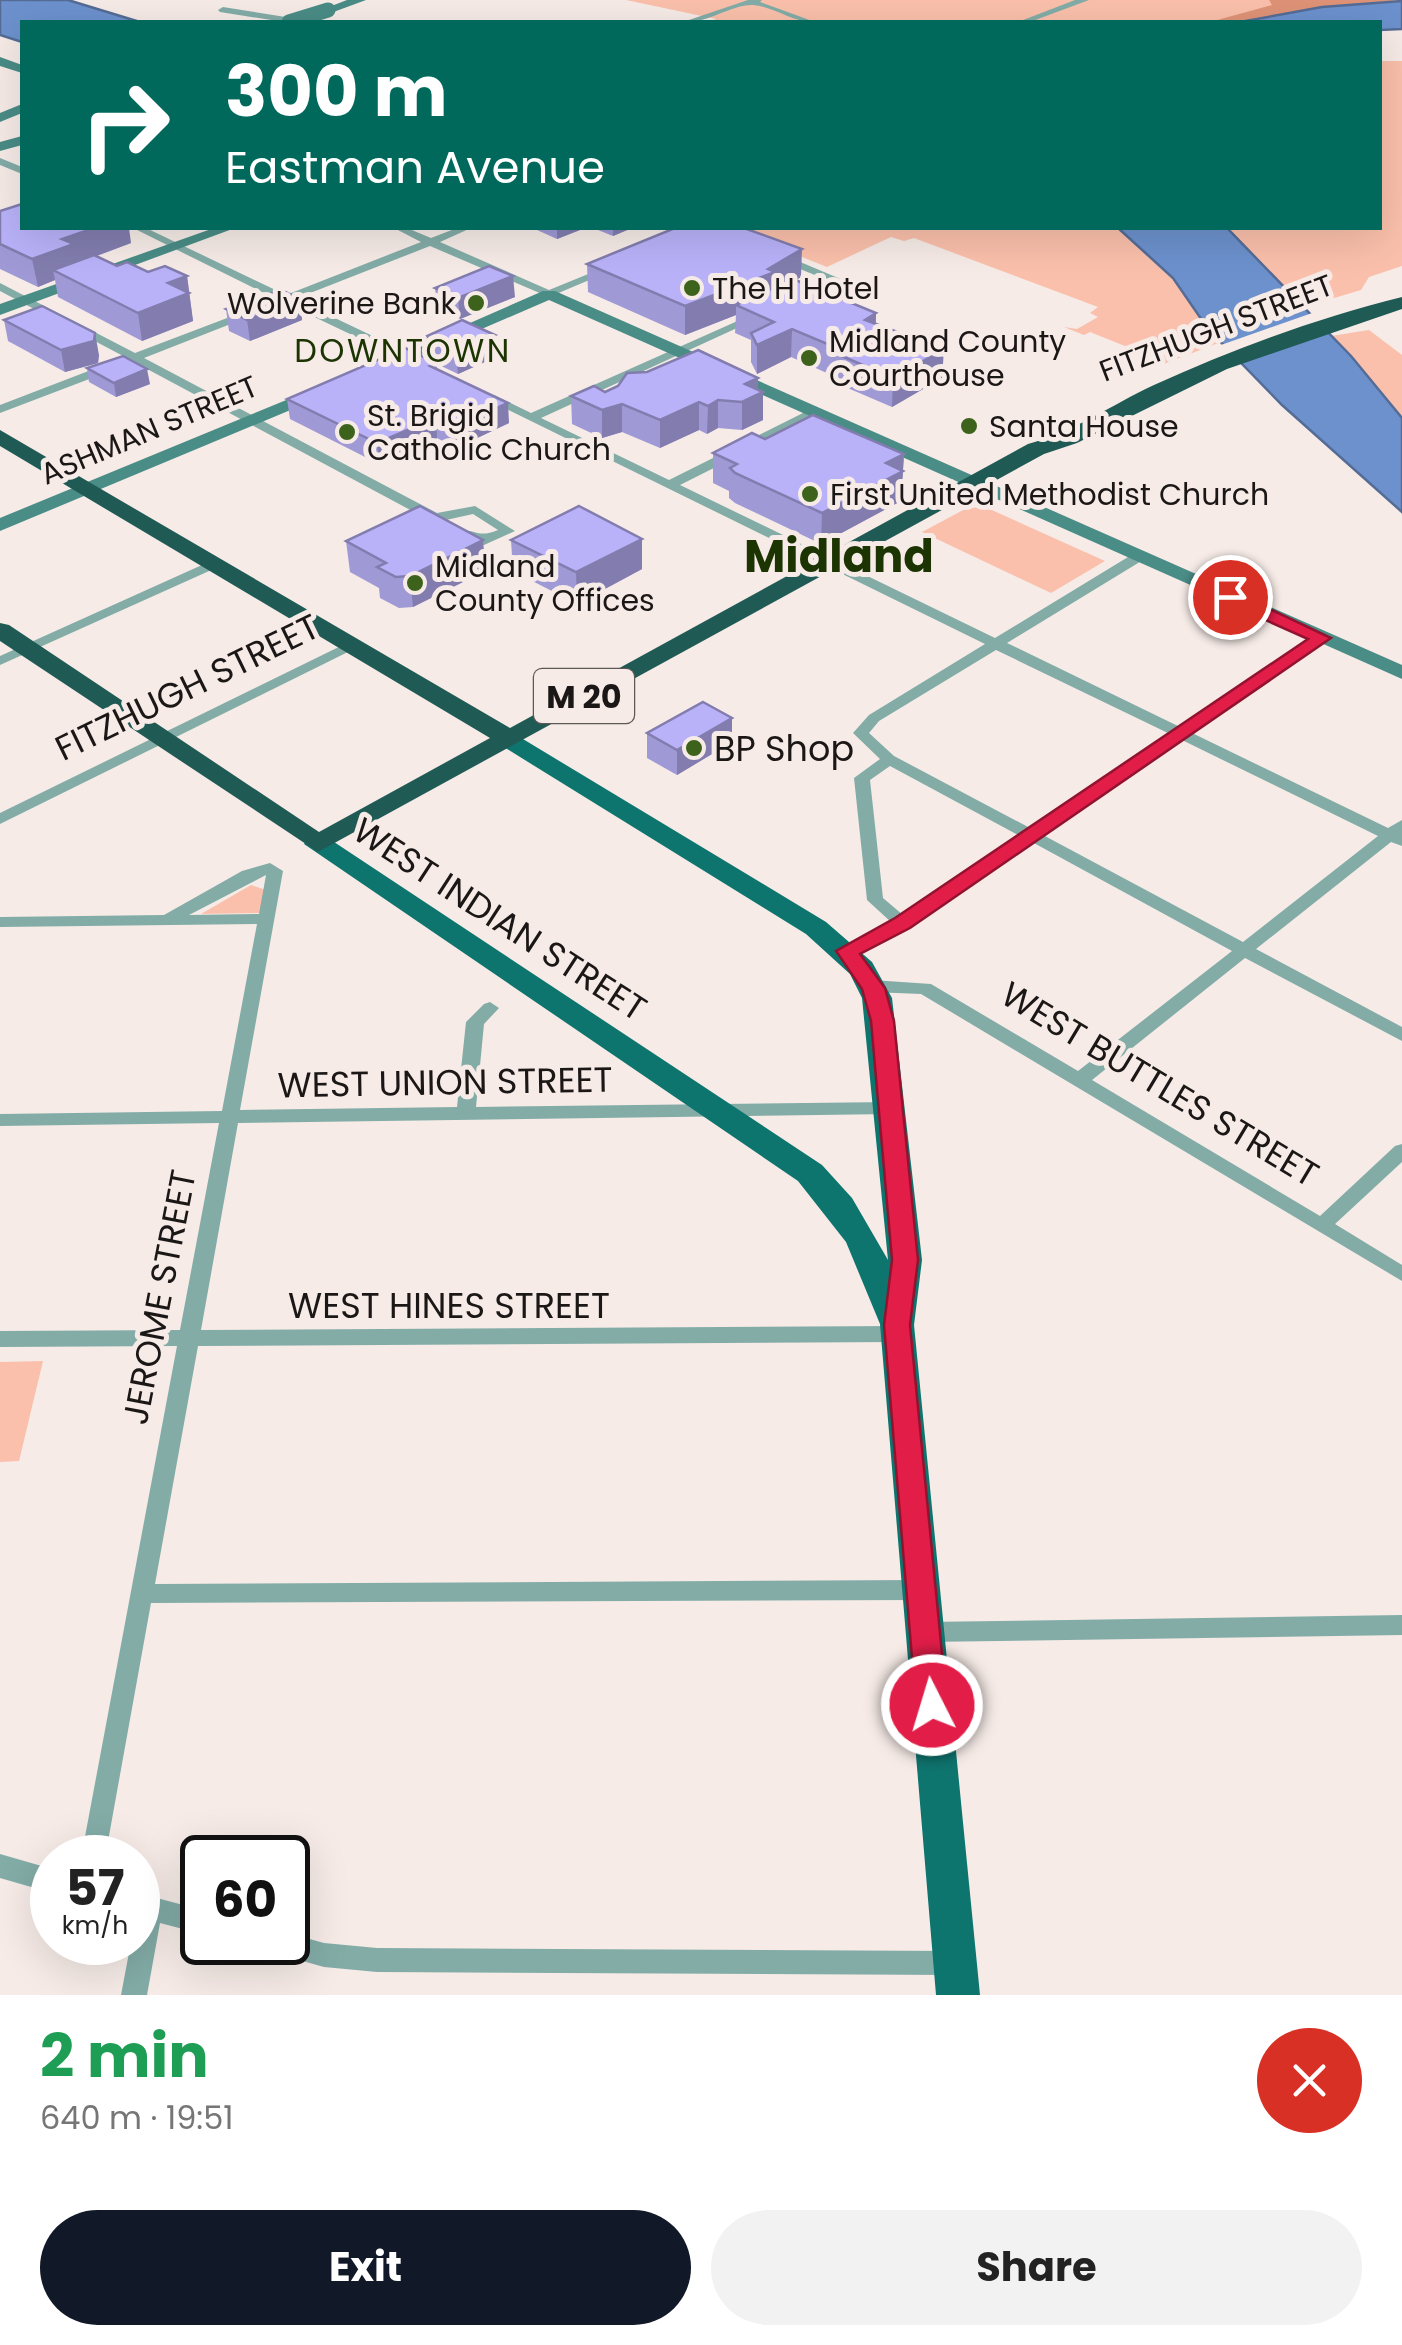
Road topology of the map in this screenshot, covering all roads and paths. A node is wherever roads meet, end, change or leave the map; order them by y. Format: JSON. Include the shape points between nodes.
{"nodes":[{"id":1,"x":360,"y":0,"type":"edge"},
{"id":2,"x":1084,"y":0,"type":"edge"},
{"id":3,"x":754,"y":1,"type":"edge"},
{"id":4,"x":223,"y":10,"type":"dead end"},
{"id":5,"x":286,"y":20,"type":"edge"},
{"id":6,"x":296,"y":20,"type":"edge"},
{"id":7,"x":694,"y":20,"type":"edge"},
{"id":8,"x":805,"y":20,"type":"edge"},
{"id":9,"x":1029,"y":20,"type":"edge"},
{"id":10,"x":142,"y":230,"type":"edge"},
{"id":11,"x":222,"y":230,"type":"edge"},
{"id":12,"x":403,"y":230,"type":"edge"},
{"id":13,"x":461,"y":230,"type":"edge"},
{"id":14,"x":430,"y":242,"type":"junction"},
{"id":15,"x":176,"y":246,"type":"junction"},
{"id":16,"x":771,"y":254,"type":"edge"},
{"id":17,"x":622,"y":263,"type":"edge"},
{"id":18,"x":0,"y":286,"type":"edge"},
{"id":19,"x":1402,"y":293,"type":"edge"},
{"id":20,"x":549,"y":294,"type":"junction"},
{"id":21,"x":285,"y":299,"type":"junction"},
{"id":22,"x":27,"y":300,"type":"junction"},
{"id":23,"x":272,"y":304,"type":"edge"},
{"id":24,"x":784,"y":304,"type":"edge"},
{"id":25,"x":1385,"y":304,"type":"edge"},
{"id":26,"x":0,"y":310,"type":"edge"},
{"id":27,"x":258,"y":310,"type":"edge"},
{"id":28,"x":766,"y":312,"type":"edge"},
{"id":29,"x":679,"y":351,"type":"junction"},
{"id":30,"x":403,"y":356,"type":"junction"},
{"id":31,"x":132,"y":358,"type":"junction"},
{"id":32,"x":372,"y":369,"type":"edge"},
{"id":33,"x":430,"y":369,"type":"edge"},
{"id":34,"x":338,"y":384,"type":"edge"},
{"id":35,"x":474,"y":390,"type":"edge"},
{"id":36,"x":0,"y":409,"type":"edge"},
{"id":37,"x":813,"y":413,"type":"junction"},
{"id":38,"x":531,"y":418,"type":"junction"},
{"id":39,"x":250,"y":421,"type":"junction"},
{"id":40,"x":0,"y":437,"type":"edge"},
{"id":41,"x":973,"y":482,"type":"junction"},
{"id":42,"x":670,"y":485,"type":"junction"},
{"id":43,"x":86,"y":489,"type":"junction"},
{"id":44,"x":434,"y":516,"type":"edge"},
{"id":45,"x":0,"y":525,"type":"edge"},
{"id":46,"x":1138,"y":556,"type":"junction"},
{"id":47,"x":829,"y":562,"type":"junction"},
{"id":48,"x":214,"y":564,"type":"junction"},
{"id":49,"x":0,"y":630,"type":"edge"},
{"id":50,"x":1322,"y":638,"type":"junction"},
{"id":51,"x":998,"y":644,"type":"junction"},
{"id":52,"x":351,"y":645,"type":"junction"},
{"id":53,"x":28,"y":648,"type":"junction"},
{"id":54,"x":0,"y":661,"type":"edge"},
{"id":55,"x":1402,"y":673,"type":"edge"},
{"id":56,"x":1182,"y":734,"type":"junction"},
{"id":57,"x":508,"y":738,"type":"junction"},
{"id":58,"x":163,"y":739,"type":"junction"},
{"id":59,"x":889,"y":760,"type":"junction"},
{"id":60,"x":0,"y":819,"type":"edge"},
{"id":61,"x":1398,"y":833,"type":"edge"},
{"id":62,"x":1031,"y":836,"type":"junction"},
{"id":63,"x":318,"y":844,"type":"junction"},
{"id":64,"x":167,"y":920,"type":"junction"},
{"id":65,"x":268,"y":920,"type":"junction"},
{"id":66,"x":0,"y":922,"type":"edge"},
{"id":67,"x":902,"y":923,"type":"junction"},
{"id":68,"x":1242,"y":950,"type":"junction"},
{"id":69,"x":847,"y":951,"type":"junction"},
{"id":70,"x":872,"y":986,"type":"junction"},
{"id":71,"x":490,"y":1008,"type":"dead end"},
{"id":72,"x":1402,"y":1035,"type":"edge"},
{"id":73,"x":1079,"y":1080,"type":"junction"},
{"id":74,"x":891,"y":1108,"type":"junction"},
{"id":75,"x":720,"y":1110,"type":"junction"},
{"id":76,"x":466,"y":1114,"type":"junction"},
{"id":77,"x":230,"y":1118,"type":"junction"},
{"id":78,"x":0,"y":1120,"type":"edge"},
{"id":79,"x":1402,"y":1151,"type":"edge"},
{"id":80,"x":1322,"y":1224,"type":"junction"},
{"id":81,"x":1402,"y":1274,"type":"edge"},
{"id":82,"x":897,"y":1330,"type":"junction"},
{"id":83,"x":189,"y":1339,"type":"junction"},
{"id":84,"x":0,"y":1340,"type":"edge"},
{"id":85,"x":921,"y":1590,"type":"junction"},
{"id":86,"x":141,"y":1594,"type":"junction"},
{"id":87,"x":1402,"y":1624,"type":"edge"},
{"id":88,"x":925,"y":1632,"type":"junction"},
{"id":89,"x":96,"y":1835,"type":"edge"},
{"id":90,"x":0,"y":1866,"type":"edge"},
{"id":91,"x":30,"y":1875,"type":"edge"},
{"id":92,"x":310,"y":1951,"type":"edge"},
{"id":93,"x":137,"y":1965,"type":"edge"},
{"id":94,"x":957,"y":1979,"type":"edge"},
{"id":95,"x":134,"y":1995,"type":"edge"}],
"edges":[{"from":1,"to":6,"type":"street","bridge":true},
{"from":2,"to":9,"type":"street"},
{"from":3,"to":7,"type":"street"},
{"from":3,"to":8,"type":"street"},
{"from":4,"to":5,"type":"street"},
{"from":10,"to":15,"type":"street"},
{"from":11,"to":15,"type":"street"},
{"from":12,"to":14,"type":"street"},
{"from":13,"to":14,"type":"street"},
{"from":14,"to":20,"type":"street"},
{"from":14,"to":21,"type":"street"},
{"from":15,"to":21,"type":"street"},
{"from":15,"to":22,"type":"street"},
{"from":16,"to":24,"type":"street","via":[[837,280]]},
{"from":17,"to":20,"type":"street"},
{"from":18,"to":22,"type":"street"},
{"from":19,"to":25,"type":"highway","number":"M 20"},
{"from":20,"to":29,"type":"street"},
{"from":20,"to":30,"type":"street"},
{"from":21,"to":23,"type":"street"},
{"from":21,"to":30,"type":"street"},
{"from":22,"to":26,"type":"street"},
{"from":22,"to":31,"type":"street"},
{"from":25,"to":41,"type":"highway","name":"FITZHUGH STREET","number":"M 20","via":[[1214,355],[1091,418],[1065,442],[1036,449]]},
{"from":27,"to":31,"type":"street"},
{"from":28,"to":29,"type":"street"},
{"from":29,"to":37,"type":"street"},
{"from":29,"to":38,"type":"street"},
{"from":30,"to":32,"type":"street"},
{"from":30,"to":33,"type":"street"},
{"from":31,"to":36,"type":"street"},
{"from":31,"to":39,"type":"street"},
{"from":34,"to":39,"type":"street","name":"ASHMAN STREET"},
{"from":35,"to":38,"type":"street"},
{"from":37,"to":41,"type":"street"},
{"from":37,"to":42,"type":"street"},
{"from":38,"to":42,"type":"street"},
{"from":39,"to":43,"type":"street","name":"ASHMAN STREET"},
{"from":39,"to":44,"type":"street"},
{"from":40,"to":43,"type":"highway"},
{"from":41,"to":46,"type":"street"},
{"from":41,"to":47,"type":"highway","number":"M 20"},
{"from":42,"to":47,"type":"street"},
{"from":43,"to":45,"type":"street","name":"ASHMAN STREET"},
{"from":43,"to":48,"type":"highway"},
{"from":46,"to":50,"type":"street"},
{"from":46,"to":51,"type":"street"},
{"from":47,"to":51,"type":"street"},
{"from":47,"to":57,"type":"highway","number":"M 20"},
{"from":48,"to":52,"type":"highway"},
{"from":48,"to":53,"type":"street"},
{"from":49,"to":53,"type":"highway","name":"WEST INDIAN STREET"},
{"from":50,"to":55,"type":"street"},
{"from":50,"to":56,"type":"street"},
{"from":51,"to":56,"type":"street"},
{"from":51,"to":59,"type":"street","via":[[874,718],[861,733]]},
{"from":52,"to":57,"type":"highway"},
{"from":52,"to":58,"type":"street","name":"FITZHUGH STREET"},
{"from":53,"to":54,"type":"street"},
{"from":53,"to":58,"type":"highway","name":"WEST INDIAN STREET"},
{"from":56,"to":61,"type":"street"},
{"from":56,"to":62,"type":"street"},
{"from":57,"to":63,"type":"highway","number":"M 20"},
{"from":57,"to":69,"type":"main road"},
{"from":58,"to":60,"type":"street","name":"FITZHUGH STREET"},
{"from":58,"to":63,"type":"highway","name":"WEST INDIAN STREET"},
{"from":59,"to":62,"type":"street"},
{"from":59,"to":67,"type":"street","via":[[862,778],[875,900]]},
{"from":61,"to":68,"type":"street"},
{"from":62,"to":67,"type":"street"},
{"from":62,"to":68,"type":"street"},
{"from":63,"to":75,"type":"main road","name":"WEST INDIAN STREET"},
{"from":64,"to":65,"type":"street"},
{"from":64,"to":65,"type":"street","name":"JEROME STREET","via":[[270,868],[278,877]]},
{"from":64,"to":66,"type":"street"},
{"from":65,"to":77,"type":"street","name":"JEROME STREET"},
{"from":67,"to":69,"type":"street"},
{"from":68,"to":72,"type":"street"},
{"from":68,"to":73,"type":"street"},
{"from":69,"to":70,"type":"main road"},
{"from":70,"to":73,"type":"street","name":"WEST BUTTLES STREET","via":[[925,988]]},
{"from":70,"to":74,"type":"main road"},
{"from":71,"to":76,"type":"street","via":[[475,1022]]},
{"from":73,"to":80,"type":"street","name":"WEST BUTTLES STREET"},
{"from":74,"to":75,"type":"street","name":"WEST UNION STREET"},
{"from":74,"to":82,"type":"main road","via":[[905,1260]]},
{"from":75,"to":76,"type":"street","name":"WEST UNION STREET"},
{"from":75,"to":82,"type":"main road","name":"WEST INDIAN STREET","via":[[775,1145],[837,1199],[874,1261]]},
{"from":76,"to":77,"type":"street","name":"WEST UNION STREET"},
{"from":77,"to":78,"type":"street","name":"WEST UNION STREET"},
{"from":77,"to":83,"type":"street","name":"JEROME STREET"},
{"from":79,"to":80,"type":"street"},
{"from":80,"to":81,"type":"street","name":"WEST BUTTLES STREET"},
{"from":82,"to":83,"type":"street","name":"WEST HINES STREET"},
{"from":82,"to":85,"type":"main road"},
{"from":83,"to":84,"type":"street","name":"WEST HINES STREET"},
{"from":83,"to":86,"type":"street","name":"JEROME STREET"},
{"from":85,"to":86,"type":"street"},
{"from":85,"to":88,"type":"main road"},
{"from":86,"to":89,"type":"street","name":"JEROME STREET"},
{"from":87,"to":88,"type":"street"},
{"from":88,"to":94,"type":"main road"},
{"from":90,"to":91,"type":"street"},
{"from":92,"to":94,"type":"street","via":[[377,1960]]},
{"from":93,"to":95,"type":"street"}]}
